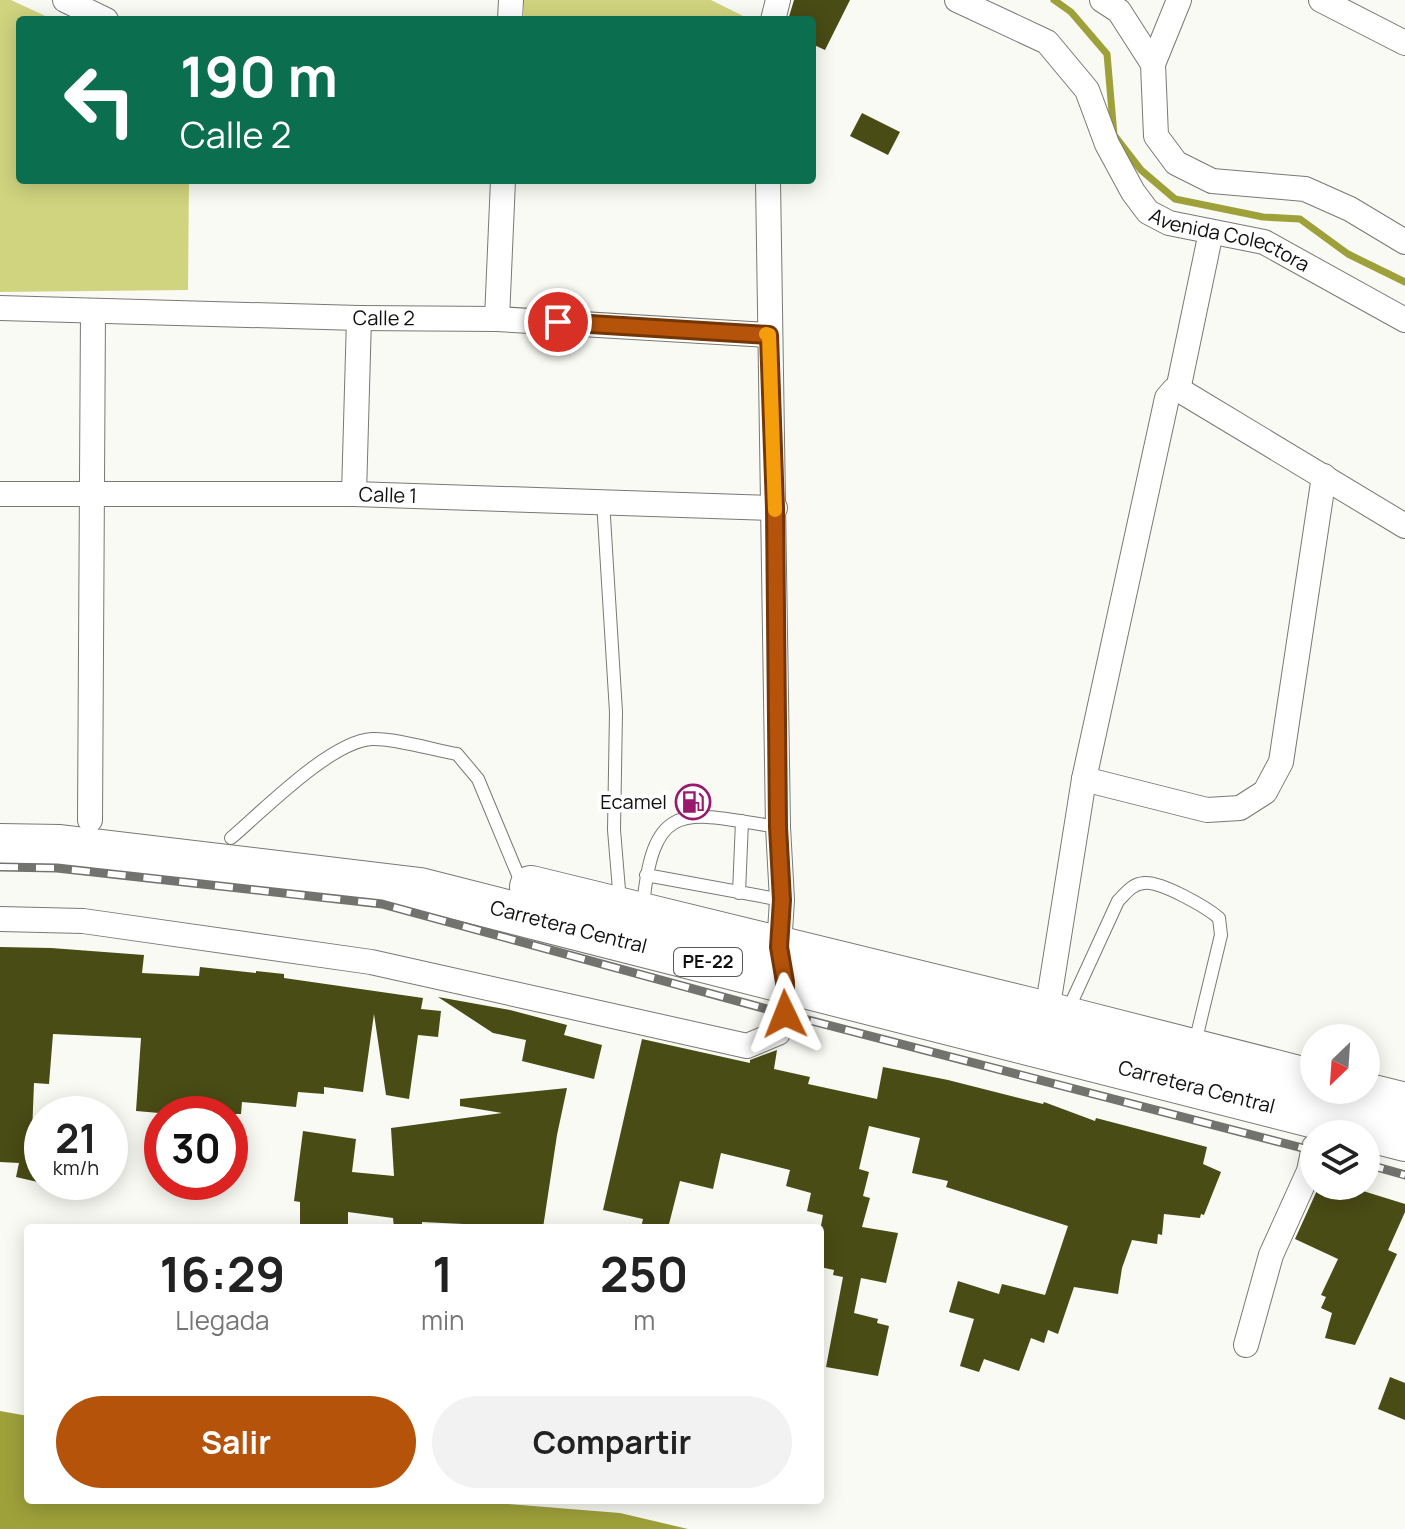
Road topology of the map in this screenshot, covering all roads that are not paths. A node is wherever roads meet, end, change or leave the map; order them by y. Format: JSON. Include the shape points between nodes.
{"nodes":[{"id":1,"x":65,"y":0,"type":"edge"},
{"id":2,"x":957,"y":0,"type":"edge"},
{"id":3,"x":1102,"y":0,"type":"edge"},
{"id":4,"x":1179,"y":0,"type":"edge"},
{"id":5,"x":1321,"y":0,"type":"edge"},
{"id":6,"x":98,"y":16,"type":"edge"},
{"id":7,"x":1405,"y":43,"type":"edge"},
{"id":8,"x":1153,"y":64,"type":"junction"},
{"id":9,"x":503,"y":184,"type":"edge"},
{"id":10,"x":768,"y":184,"type":"edge"},
{"id":11,"x":1211,"y":232,"type":"junction"},
{"id":12,"x":1405,"y":242,"type":"edge"},
{"id":13,"x":0,"y":308,"type":"edge"},
{"id":14,"x":93,"y":311,"type":"junction"},
{"id":15,"x":359,"y":318,"type":"junction"},
{"id":16,"x":497,"y":319,"type":"junction"},
{"id":17,"x":1405,"y":320,"type":"edge"},
{"id":18,"x":769,"y":335,"type":"junction"},
{"id":19,"x":1178,"y":390,"type":"junction"},
{"id":20,"x":1324,"y":476,"type":"junction"},
{"id":21,"x":0,"y":494,"type":"edge"},
{"id":22,"x":354,"y":494,"type":"junction"},
{"id":23,"x":92,"y":495,"type":"junction"},
{"id":24,"x":603,"y":501,"type":"junction"},
{"id":25,"x":775,"y":508,"type":"junction"},
{"id":26,"x":1405,"y":526,"type":"edge"},
{"id":27,"x":1084,"y":779,"type":"junction"},
{"id":28,"x":0,"y":819,"type":"edge"},
{"id":29,"x":742,"y":821,"type":"junction"},
{"id":30,"x":778,"y":827,"type":"junction"},
{"id":31,"x":110,"y":832,"type":"junction"},
{"id":32,"x":231,"y":838,"type":"junction"},
{"id":33,"x":0,"y":845,"type":"edge"},
{"id":34,"x":739,"y":893,"type":"junction"},
{"id":35,"x":636,"y":899,"type":"junction"},
{"id":36,"x":521,"y":900,"type":"junction"},
{"id":37,"x":782,"y":900,"type":"junction"},
{"id":38,"x":0,"y":919,"type":"edge"},
{"id":39,"x":782,"y":964,"type":"junction"},
{"id":40,"x":1051,"y":1026,"type":"junction"},
{"id":41,"x":1193,"y":1050,"type":"junction"},
{"id":42,"x":1405,"y":1104,"type":"edge"},
{"id":43,"x":1323,"y":1114,"type":"edge"},
{"id":44,"x":1405,"y":1140,"type":"edge"},
{"id":45,"x":1246,"y":1345,"type":"dead end"}],
"edges":[{"from":1,"to":6,"type":"street"},
{"from":2,"to":11,"type":"street","name":"Avenida Colectora","via":[[1047,42],[1087,90],[1107,144],[1148,212],[1169,223]]},
{"from":3,"to":8,"type":"street","via":[[1119,11]]},
{"from":4,"to":8,"type":"street"},
{"from":5,"to":7,"type":"street"},
{"from":8,"to":12,"type":"street","via":[[1156,136],[1176,163],[1212,181],[1305,189]]},
{"from":9,"to":16,"type":"street"},
{"from":10,"to":18,"type":"street"},
{"from":11,"to":17,"type":"street","name":"Avenida Colectora","via":[[1264,242]]},
{"from":11,"to":19,"type":"street"},
{"from":13,"to":14,"type":"street","name":"Calle 2"},
{"from":14,"to":15,"type":"street","name":"Calle 2"},
{"from":14,"to":23,"type":"street"},
{"from":15,"to":16,"type":"street","name":"Calle 2"},
{"from":15,"to":22,"type":"street"},
{"from":16,"to":18,"type":"street","name":"Calle 2"},
{"from":18,"to":25,"type":"street"},
{"from":19,"to":20,"type":"street"},
{"from":19,"to":27,"type":"street","via":[[1167,398]]},
{"from":20,"to":26,"type":"street"},
{"from":20,"to":27,"type":"street","via":[[1281,762],[1265,792],[1240,808],[1207,810]]},
{"from":21,"to":23,"type":"street","name":"Calle 1"},
{"from":22,"to":23,"type":"street","name":"Calle 1"},
{"from":22,"to":24,"type":"street","name":"Calle 1"},
{"from":23,"to":31,"type":"street"},
{"from":24,"to":25,"type":"street","name":"Calle 1"},
{"from":24,"to":35,"type":"lane","via":[[616,712],[614,830]]},
{"from":25,"to":30,"type":"street"},
{"from":27,"to":40,"type":"street"},
{"from":28,"to":31,"type":"highway","name":"Carretera Central","number":"PE-22"},
{"from":29,"to":30,"type":"lane"},
{"from":29,"to":34,"type":"lane"},
{"from":29,"to":35,"type":"lane","via":[[689,816],[671,822],[658,839]]},
{"from":30,"to":37,"type":"street"},
{"from":31,"to":32,"type":"highway","name":"Carretera Central","number":"PE-22"},
{"from":31,"to":33,"type":"highway","name":"Carretera Central","number":"PE-22","via":[[60,846]]},
{"from":31,"to":36,"type":"highway","name":"Carretera Central","number":"PE-22","via":[[420,889]]},
{"from":32,"to":36,"type":"highway","name":"Carretera Central","number":"PE-22","via":[[436,865]]},
{"from":32,"to":36,"type":"lane","via":[[341,748],[373,739],[457,754],[478,779]]},
{"from":34,"to":35,"type":"lane"},
{"from":34,"to":37,"type":"lane"},
{"from":35,"to":36,"type":"highway","name":"Carretera Central","number":"PE-22"},
{"from":35,"to":39,"type":"highway","name":"Carretera Central","number":"PE-22"},
{"from":36,"to":39,"type":"highway","name":"Carretera Central","number":"PE-22"},
{"from":37,"to":39,"type":"street"},
{"from":38,"to":39,"type":"street","via":[[83,921],[371,962],[747,1046],[778,1033],[785,1014]]},
{"from":39,"to":40,"type":"highway","name":"Carretera Central","number":"PE-22"},
{"from":40,"to":41,"type":"highway","name":"Carretera Central","number":"PE-22"},
{"from":40,"to":41,"type":"lane","via":[[1118,901],[1130,887],[1146,882],[1202,903],[1219,918],[1221,935]]},
{"from":40,"to":43,"type":"highway","name":"Carretera Central","number":"PE-22"},
{"from":41,"to":43,"type":"highway","name":"Carretera Central","number":"PE-22"},
{"from":42,"to":43,"type":"highway","name":"Carretera Central","number":"PE-22"},
{"from":43,"to":44,"type":"highway","name":"Carretera Central","number":"PE-22"},
{"from":43,"to":45,"type":"street","via":[[1309,1171],[1271,1255]]}]}
